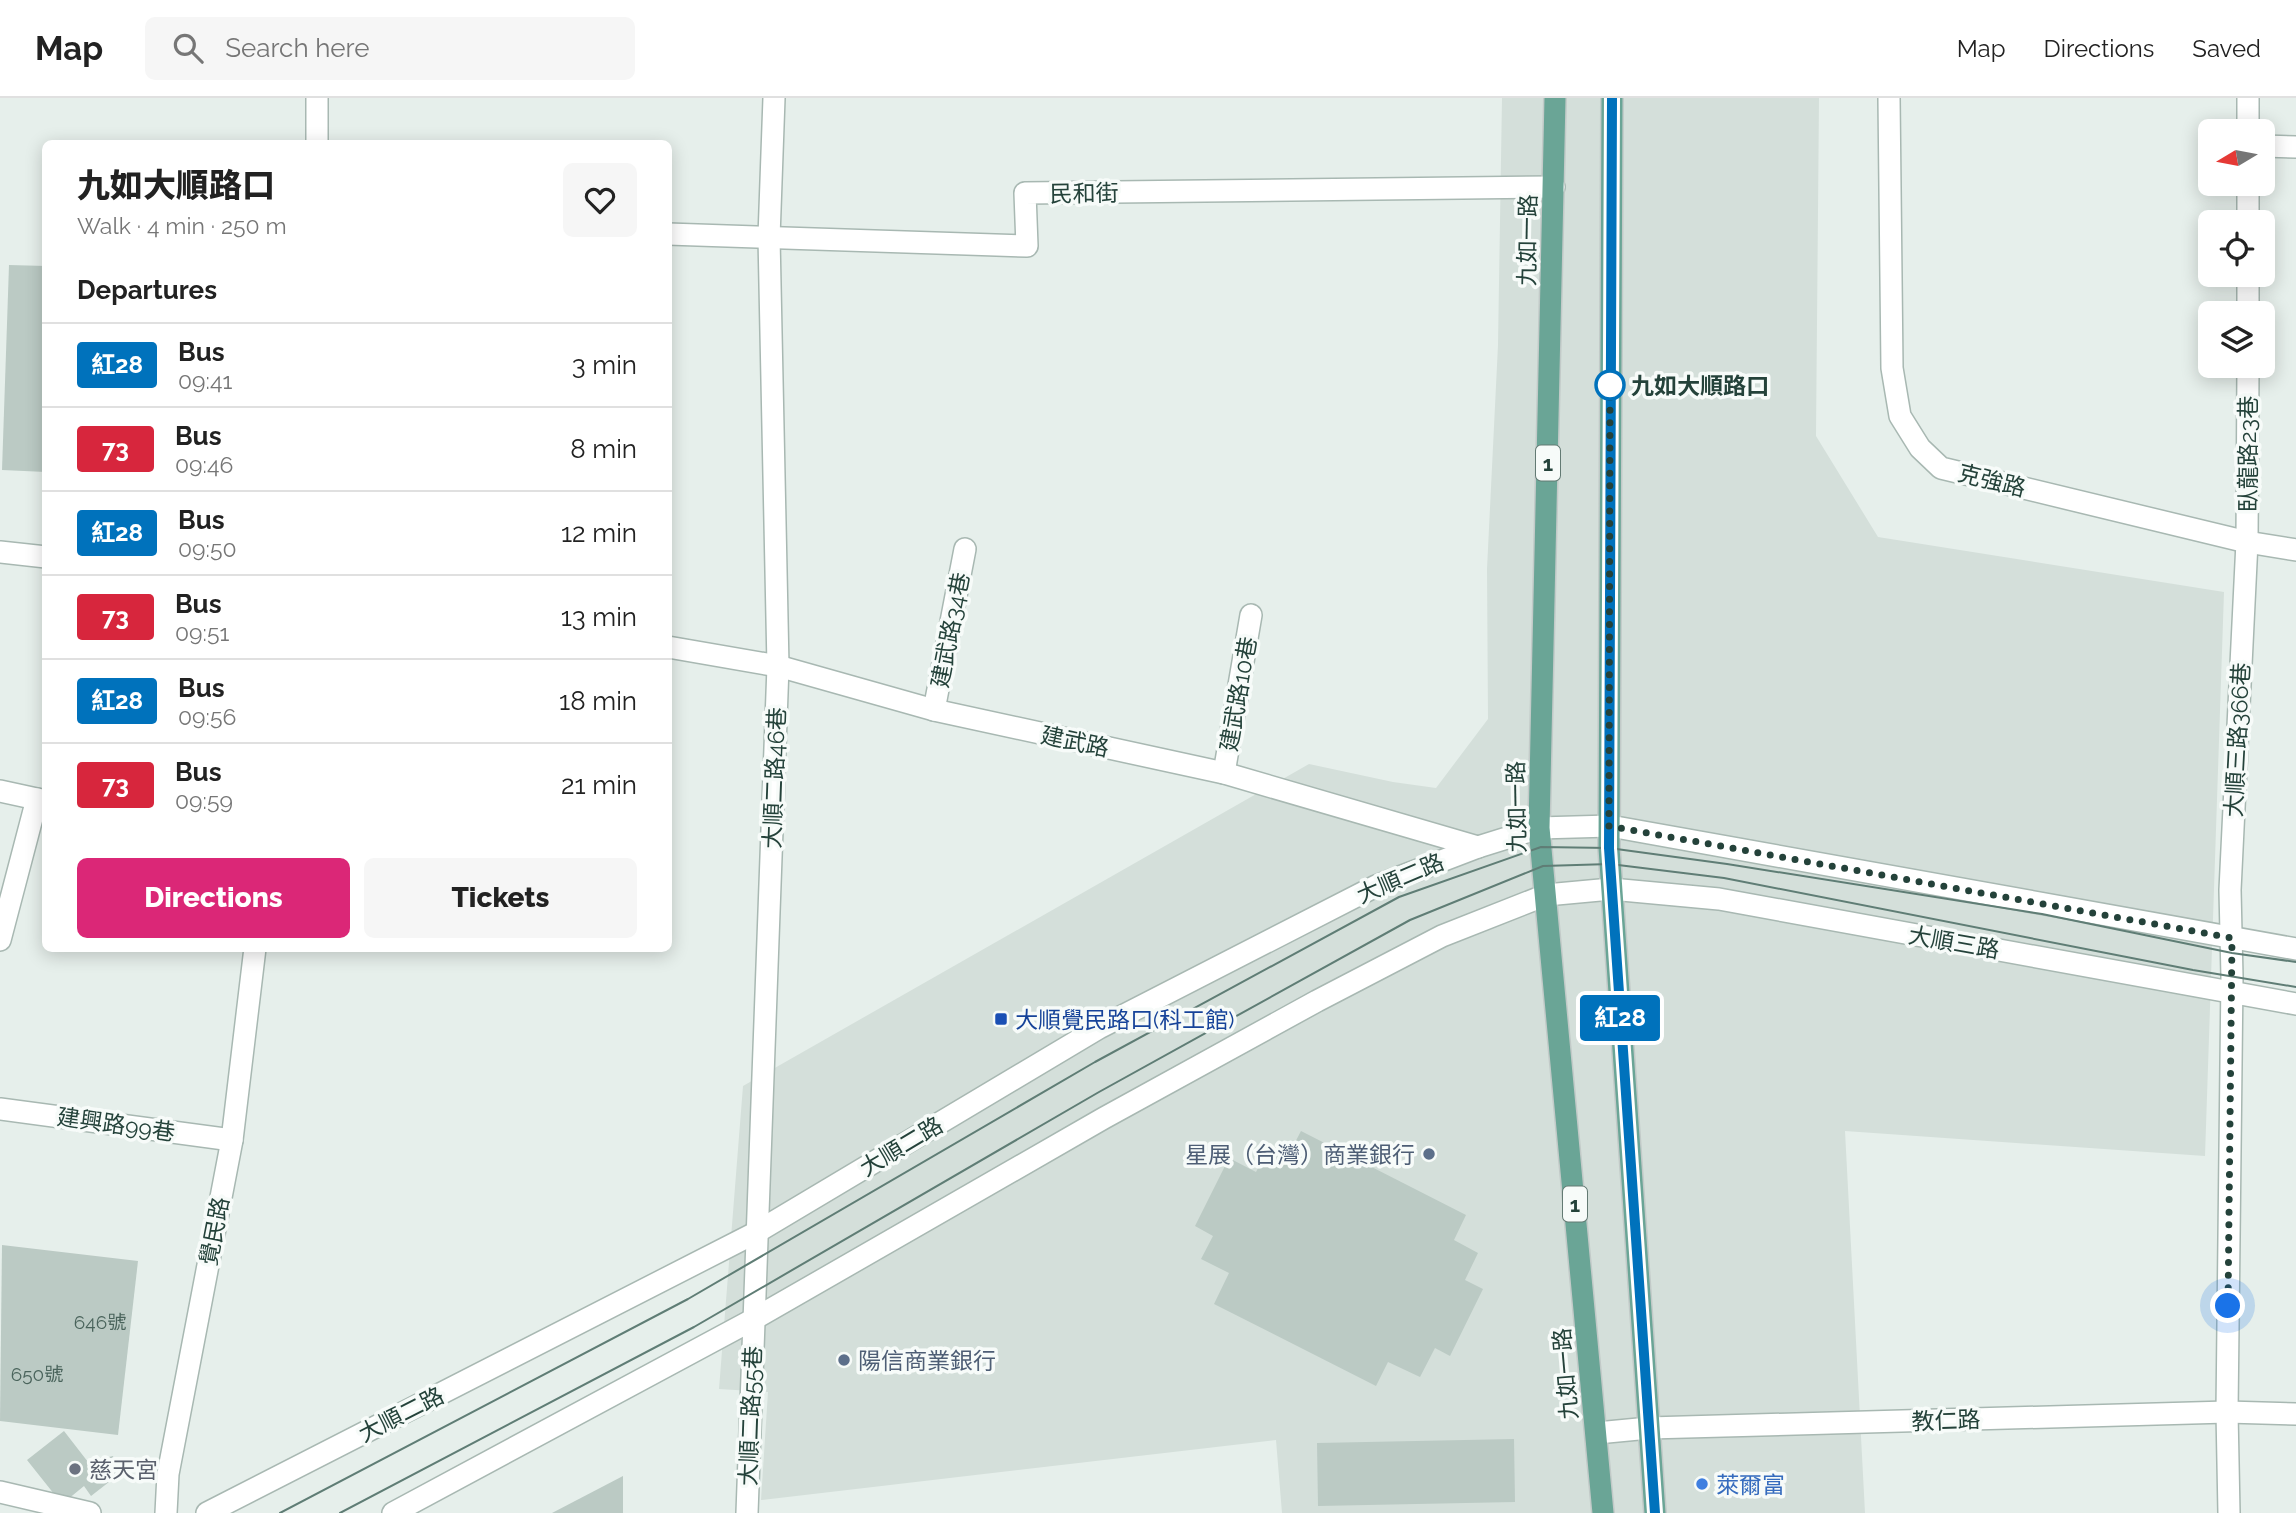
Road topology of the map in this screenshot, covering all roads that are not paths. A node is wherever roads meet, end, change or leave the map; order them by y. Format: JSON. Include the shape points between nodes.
{"nodes":[{"id":1,"x":317,"y":98,"type":"edge"},
{"id":2,"x":774,"y":98,"type":"edge"},
{"id":3,"x":1555,"y":98,"type":"edge"},
{"id":4,"x":1612,"y":98,"type":"edge"},
{"id":5,"x":1889,"y":98,"type":"edge"},
{"id":6,"x":2248,"y":98,"type":"edge"},
{"id":7,"x":2248,"y":119,"type":"edge"},
{"id":8,"x":317,"y":140,"type":"edge"},
{"id":9,"x":2275,"y":146,"type":"edge"},
{"id":10,"x":2296,"y":147,"type":"edge"},
{"id":11,"x":1554,"y":187,"type":"junction"},
{"id":12,"x":672,"y":234,"type":"edge"},
{"id":13,"x":769,"y":237,"type":"junction"},
{"id":14,"x":2248,"y":378,"type":"edge"},
{"id":15,"x":2247,"y":542,"type":"junction"},
{"id":16,"x":965,"y":549,"type":"dead end"},
{"id":17,"x":2296,"y":550,"type":"edge"},
{"id":18,"x":0,"y":552,"type":"edge"},
{"id":19,"x":42,"y":557,"type":"edge"},
{"id":20,"x":1251,"y":615,"type":"dead end"},
{"id":21,"x":672,"y":648,"type":"edge"},
{"id":22,"x":778,"y":666,"type":"junction"},
{"id":23,"x":934,"y":710,"type":"junction"},
{"id":24,"x":1224,"y":773,"type":"junction"},
{"id":25,"x":0,"y":791,"type":"edge"},
{"id":26,"x":41,"y":800,"type":"edge"},
{"id":27,"x":1609,"y":826,"type":"junction"},
{"id":28,"x":1539,"y":828,"type":"junction"},
{"id":29,"x":1478,"y":847,"type":"junction"},
{"id":30,"x":1611,"y":889,"type":"junction"},
{"id":31,"x":1546,"y":895,"type":"junction"},
{"id":32,"x":2232,"y":938,"type":"junction"},
{"id":33,"x":0,"y":940,"type":"edge"},
{"id":34,"x":2296,"y":949,"type":"edge"},
{"id":35,"x":255,"y":952,"type":"edge"},
{"id":36,"x":2231,"y":994,"type":"junction"},
{"id":37,"x":2296,"y":1004,"type":"edge"},
{"id":38,"x":0,"y":1109,"type":"edge"},
{"id":39,"x":232,"y":1140,"type":"junction"},
{"id":40,"x":757,"y":1232,"type":"junction"},
{"id":41,"x":754,"y":1319,"type":"junction"},
{"id":42,"x":2227,"y":1412,"type":"junction"},
{"id":43,"x":2296,"y":1414,"type":"edge"},
{"id":44,"x":1649,"y":1428,"type":"junction"},
{"id":45,"x":1597,"y":1433,"type":"junction"},
{"id":46,"x":0,"y":1492,"type":"edge"},
{"id":47,"x":90,"y":1513,"type":"edge"},
{"id":48,"x":166,"y":1513,"type":"edge"},
{"id":49,"x":207,"y":1513,"type":"edge"},
{"id":50,"x":393,"y":1513,"type":"edge"},
{"id":51,"x":747,"y":1513,"type":"edge"},
{"id":52,"x":1604,"y":1513,"type":"edge"},
{"id":53,"x":1655,"y":1513,"type":"edge"},
{"id":54,"x":2229,"y":1513,"type":"edge"}],
"edges":[{"from":1,"to":8,"type":"street"},
{"from":2,"to":13,"type":"street","name":"大順二路46巷"},
{"from":3,"to":11,"type":"main road","name":"九如一路","number":"1"},
{"from":4,"to":27,"type":"main road"},
{"from":5,"to":15,"type":"street","name":"克強路","via":[[1892,368],[1900,416],[1920,448],[1941,468]]},
{"from":6,"to":7,"type":"street"},
{"from":9,"to":10,"type":"street"},
{"from":11,"to":13,"type":"street","name":"民和街","via":[[1025,194],[1027,246]]},
{"from":11,"to":28,"type":"main road","name":"九如一路","number":"1"},
{"from":12,"to":13,"type":"street","name":"民和街"},
{"from":13,"to":22,"type":"street","name":"大順二路46巷"},
{"from":14,"to":15,"type":"street","name":"臥龍路23巷"},
{"from":15,"to":17,"type":"street","name":"克強路"},
{"from":15,"to":32,"type":"street","name":"大順三路366巷","via":[[2230,890]]},
{"from":16,"to":23,"type":"street","name":"建武路34巷"},
{"from":18,"to":19,"type":"street"},
{"from":20,"to":24,"type":"street","name":"建武路10巷"},
{"from":21,"to":22,"type":"street","name":"建武路"},
{"from":22,"to":23,"type":"street","name":"建武路"},
{"from":22,"to":40,"type":"street","name":"大順二路46巷"},
{"from":23,"to":24,"type":"street","name":"建武路"},
{"from":24,"to":29,"type":"street","name":"建武路"},
{"from":25,"to":26,"type":"street"},
{"from":26,"to":33,"type":"street"},
{"from":27,"to":28,"type":"street","name":"大順二路"},
{"from":27,"to":30,"type":"main road"},
{"from":27,"to":32,"type":"street"},
{"from":28,"to":29,"type":"street","name":"大順二路"},
{"from":28,"to":31,"type":"main road","name":"九如一路","number":"1"},
{"from":29,"to":40,"type":"street","name":"大順二路","via":[[1376,886],[1099,1028]]},
{"from":30,"to":31,"type":"street"},
{"from":30,"to":36,"type":"street","name":"大順三路","via":[[1719,899]]},
{"from":30,"to":44,"type":"main road"},
{"from":31,"to":41,"type":"street","via":[[1442,936],[1317,1001]]},
{"from":31,"to":45,"type":"main road","name":"九如一路","number":"1"},
{"from":32,"to":34,"type":"street"},
{"from":32,"to":36,"type":"street","name":"大順三路366巷"},
{"from":35,"to":39,"type":"street","name":"覺民路"},
{"from":36,"to":37,"type":"street","name":"大順三路"},
{"from":36,"to":42,"type":"street","name":"大順三路366巷"},
{"from":38,"to":39,"type":"street","name":"建興路99巷"},
{"from":39,"to":48,"type":"street","name":"覺民路","via":[[168,1474]]},
{"from":40,"to":41,"type":"street","name":"大順二路46巷"},
{"from":40,"to":49,"type":"street","name":"大順二路"},
{"from":41,"to":50,"type":"street"},
{"from":41,"to":51,"type":"street","name":"大順二路55巷"},
{"from":42,"to":43,"type":"street","name":"教仁路"},
{"from":42,"to":44,"type":"street","name":"教仁路"},
{"from":42,"to":54,"type":"street","name":"大順三路366巷"},
{"from":44,"to":45,"type":"street","name":"教仁路"},
{"from":44,"to":53,"type":"main road"},
{"from":45,"to":52,"type":"main road","name":"九如一路","number":"1"},
{"from":46,"to":47,"type":"street"}]}
